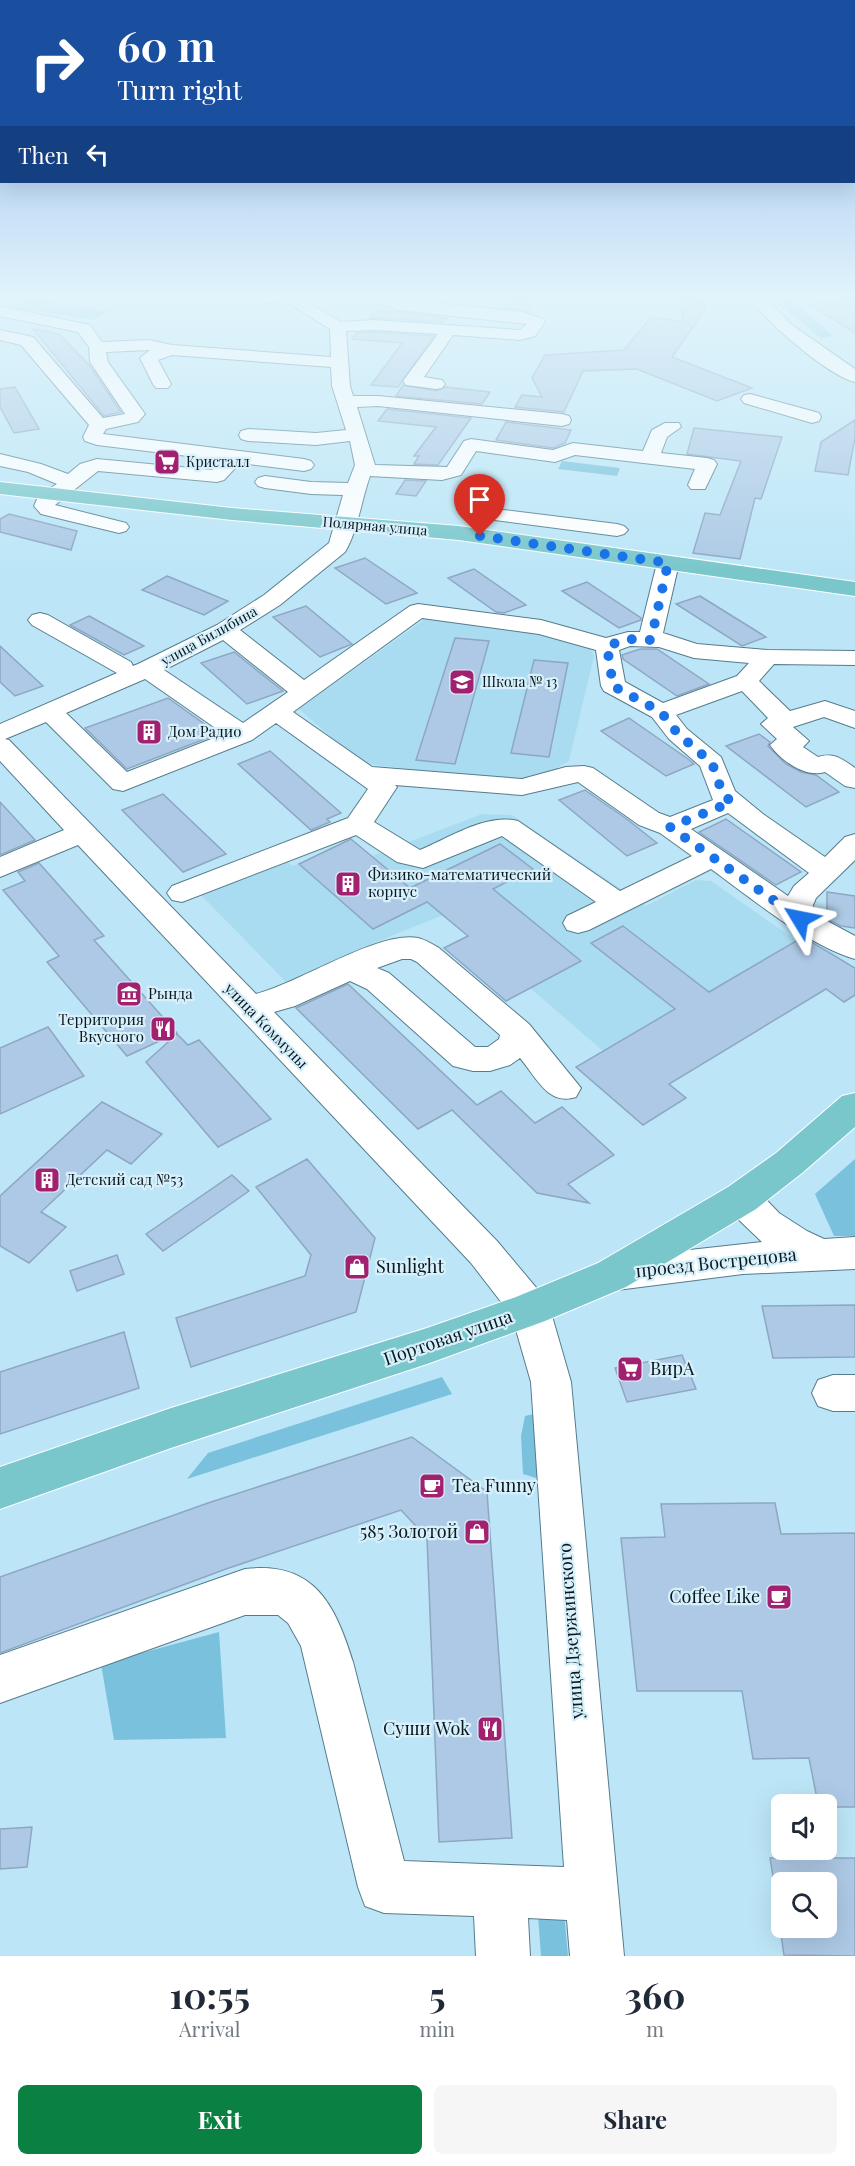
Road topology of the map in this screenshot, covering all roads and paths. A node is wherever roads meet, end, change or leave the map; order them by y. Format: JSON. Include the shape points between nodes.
{"nodes":[{"id":1,"x":68,"y":388,"type":"edge"},
{"id":2,"x":118,"y":388,"type":"edge"},
{"id":3,"x":342,"y":388,"type":"edge"},
{"id":4,"x":750,"y":399,"type":"dead end"},
{"id":5,"x":346,"y":402,"type":"junction"},
{"id":6,"x":812,"y":417,"type":"dead end"},
{"id":7,"x":562,"y":420,"type":"dead end"},
{"id":8,"x":99,"y":425,"type":"junction"},
{"id":9,"x":672,"y":427,"type":"dead end"},
{"id":10,"x":249,"y":435,"type":"dead end"},
{"id":11,"x":357,"y":435,"type":"junction"},
{"id":12,"x":235,"y":456,"type":"junction"},
{"id":13,"x":650,"y":457,"type":"junction"},
{"id":14,"x":0,"y":460,"type":"edge"},
{"id":15,"x":304,"y":465,"type":"dead end"},
{"id":16,"x":364,"y":471,"type":"junction"},
{"id":17,"x":217,"y":476,"type":"junction"},
{"id":18,"x":70,"y":482,"type":"junction"},
{"id":19,"x":698,"y":484,"type":"dead end"},
{"id":20,"x":0,"y":488,"type":"edge"},
{"id":21,"x":356,"y":489,"type":"junction"},
{"id":22,"x":52,"y":494,"type":"junction"},
{"id":23,"x":479,"y":513,"type":"dead end"},
{"id":24,"x":346,"y":524,"type":"junction"},
{"id":25,"x":119,"y":527,"type":"dead end"},
{"id":26,"x":617,"y":530,"type":"dead end"},
{"id":27,"x":668,"y":563,"type":"junction"},
{"id":28,"x":855,"y":589,"type":"edge"},
{"id":29,"x":40,"y":620,"type":"dead end"},
{"id":30,"x":225,"y":630,"type":"junction"},
{"id":31,"x":651,"y":640,"type":"junction"},
{"id":32,"x":607,"y":646,"type":"junction"},
{"id":33,"x":766,"y":657,"type":"junction"},
{"id":34,"x":853,"y":664,"type":"edge"},
{"id":35,"x":134,"y":668,"type":"junction"},
{"id":36,"x":746,"y":681,"type":"junction"},
{"id":37,"x":303,"y":692,"type":"junction"},
{"id":38,"x":50,"y":712,"type":"junction"},
{"id":39,"x":661,"y":712,"type":"junction"},
{"id":40,"x":278,"y":713,"type":"junction"},
{"id":41,"x":855,"y":720,"type":"edge"},
{"id":42,"x":784,"y":721,"type":"junction"},
{"id":43,"x":0,"y":733,"type":"edge"},
{"id":44,"x":243,"y":735,"type":"junction"},
{"id":45,"x":0,"y":746,"type":"edge"},
{"id":46,"x":364,"y":774,"type":"junction"},
{"id":47,"x":855,"y":780,"type":"edge"},
{"id":48,"x":732,"y":802,"type":"junction"},
{"id":49,"x":358,"y":824,"type":"junction"},
{"id":50,"x":670,"y":827,"type":"junction"},
{"id":51,"x":84,"y":832,"type":"junction"},
{"id":52,"x":855,"y":843,"type":"edge"},
{"id":53,"x":711,"y":858,"type":"junction"},
{"id":54,"x":0,"y":868,"type":"edge"},
{"id":55,"x":827,"y":872,"type":"junction"},
{"id":56,"x":182,"y":893,"type":"dead end"},
{"id":57,"x":618,"y":903,"type":"junction"},
{"id":58,"x":800,"y":919,"type":"junction"},
{"id":59,"x":578,"y":923,"type":"dead end"},
{"id":60,"x":855,"y":949,"type":"edge"},
{"id":61,"x":348,"y":967,"type":"junction"},
{"id":62,"x":248,"y":1007,"type":"junction"},
{"id":63,"x":516,"y":1032,"type":"junction"},
{"id":64,"x":564,"y":1088,"type":"dead end"},
{"id":65,"x":855,"y":1106,"type":"edge"},
{"id":66,"x":742,"y":1198,"type":"junction"},
{"id":67,"x":837,"y":1253,"type":"edge"},
{"id":68,"x":612,"y":1275,"type":"junction"},
{"id":69,"x":530,"y":1309,"type":"junction"},
{"id":70,"x":0,"y":1488,"type":"edge"},
{"id":71,"x":0,"y":1679,"type":"edge"},
{"id":72,"x":500,"y":1891,"type":"junction"},
{"id":73,"x":592,"y":1894,"type":"junction"},
{"id":74,"x":503,"y":1956,"type":"edge"},
{"id":75,"x":597,"y":1956,"type":"edge"}],
"edges":[{"from":1,"to":8,"type":"street"},
{"from":2,"to":8,"type":"street","via":[[136,414]]},
{"from":3,"to":5,"type":"street"},
{"from":4,"to":6,"type":"street"},
{"from":5,"to":7,"type":"street","via":[[378,401]]},
{"from":5,"to":11,"type":"street"},
{"from":8,"to":12,"type":"street","via":[[92,437],[97,439]]},
{"from":9,"to":13,"type":"street","via":[[659,434]]},
{"from":10,"to":11,"type":"street","via":[[316,439]]},
{"from":11,"to":16,"type":"street"},
{"from":12,"to":15,"type":"street"},
{"from":12,"to":17,"type":"street"},
{"from":13,"to":16,"type":"street","via":[[573,449],[555,456],[471,445],[454,471],[442,474]]},
{"from":13,"to":19,"type":"street","via":[[707,464]]},
{"from":14,"to":18,"type":"street"},
{"from":16,"to":21,"type":"street","name":"улица Билибина"},
{"from":17,"to":18,"type":"street","via":[[102,464],[87,468]]},
{"from":17,"to":21,"type":"street","via":[[311,488]]},
{"from":18,"to":22,"type":"street"},
{"from":20,"to":22,"type":"main road","name":"Полярная улица"},
{"from":21,"to":24,"type":"street","name":"улица Билибина"},
{"from":22,"to":24,"type":"main road","name":"Полярная улица"},
{"from":22,"to":25,"type":"street","via":[[44,506],[48,510]]},
{"from":23,"to":26,"type":"street"},
{"from":24,"to":27,"type":"main road","name":"Полярная улица","via":[[459,533]]},
{"from":24,"to":30,"type":"street","name":"улица Билибина","via":[[341,541],[326,556],[272,600]]},
{"from":27,"to":28,"type":"main road","name":"Полярная улица"},
{"from":27,"to":31,"type":"street"},
{"from":29,"to":35,"type":"street"},
{"from":30,"to":35,"type":"street","name":"улица Билибина"},
{"from":30,"to":37,"type":"street"},
{"from":31,"to":32,"type":"street","via":[[628,639]]},
{"from":31,"to":33,"type":"street","via":[[694,651]]},
{"from":32,"to":37,"type":"street","via":[[541,627],[418,610]]},
{"from":32,"to":39,"type":"street","via":[[613,686]]},
{"from":33,"to":34,"type":"street"},
{"from":33,"to":36,"type":"street"},
{"from":35,"to":38,"type":"street","name":"улица Билибина"},
{"from":35,"to":44,"type":"street"},
{"from":36,"to":39,"type":"street"},
{"from":36,"to":42,"type":"street"},
{"from":37,"to":40,"type":"street"},
{"from":38,"to":43,"type":"street","name":"улица Билибина"},
{"from":38,"to":44,"type":"street","via":[[123,783]]},
{"from":39,"to":48,"type":"street","via":[[678,734],[712,763],[723,795]]},
{"from":40,"to":44,"type":"street"},
{"from":40,"to":46,"type":"street"},
{"from":41,"to":42,"type":"street","via":[[825,709]]},
{"from":42,"to":47,"type":"street","via":[[774,724],[796,741],[783,745],[815,767],[828,762]]},
{"from":45,"to":51,"type":"street","name":"улица Коммуны"},
{"from":46,"to":49,"type":"street","via":[[383,787]]},
{"from":46,"to":50,"type":"street","via":[[522,787],[566,774],[584,774],[649,819]]},
{"from":48,"to":50,"type":"street"},
{"from":48,"to":55,"type":"street"},
{"from":49,"to":56,"type":"street"},
{"from":49,"to":57,"type":"street","via":[[407,856],[423,859],[496,828],[508,827]]},
{"from":50,"to":53,"type":"street"},
{"from":51,"to":54,"type":"street"},
{"from":51,"to":62,"type":"street","name":"улица Коммуны"},
{"from":52,"to":55,"type":"street"},
{"from":53,"to":57,"type":"street"},
{"from":53,"to":58,"type":"street"},
{"from":55,"to":58,"type":"street","via":[[804,893],[798,905]]},
{"from":57,"to":59,"type":"street"},
{"from":58,"to":60,"type":"street"},
{"from":61,"to":62,"type":"street","via":[[284,998]]},
{"from":61,"to":63,"type":"street","via":[[378,955],[416,948]]},
{"from":61,"to":63,"type":"street","via":[[378,981],[465,1057],[477,1061],[501,1054],[513,1046]]},
{"from":62,"to":69,"type":"street","name":"улица Коммуны","via":[[484,1252]]},
{"from":63,"to":64,"type":"street"},
{"from":65,"to":66,"type":"main road","name":"Портовая улица"},
{"from":66,"to":67,"type":"street","name":"проезд Вострецова","via":[[756,1217],[777,1234]]},
{"from":66,"to":68,"type":"main road","name":"Портовая улица"},
{"from":67,"to":68,"type":"street","name":"проезд Вострецова","via":[[691,1263]]},
{"from":68,"to":69,"type":"main road","name":"Портовая улица"},
{"from":69,"to":70,"type":"main road","name":"Портовая улица"},
{"from":69,"to":73,"type":"street","name":"улица Дзержинского","via":[[551,1382]]},
{"from":71,"to":72,"type":"street","via":[[245,1592],[286,1593],[315,1620],[328,1659],[384,1887]]},
{"from":72,"to":73,"type":"street"},
{"from":72,"to":74,"type":"street"},
{"from":73,"to":75,"type":"street","name":"улица Дзержинского"}]}
